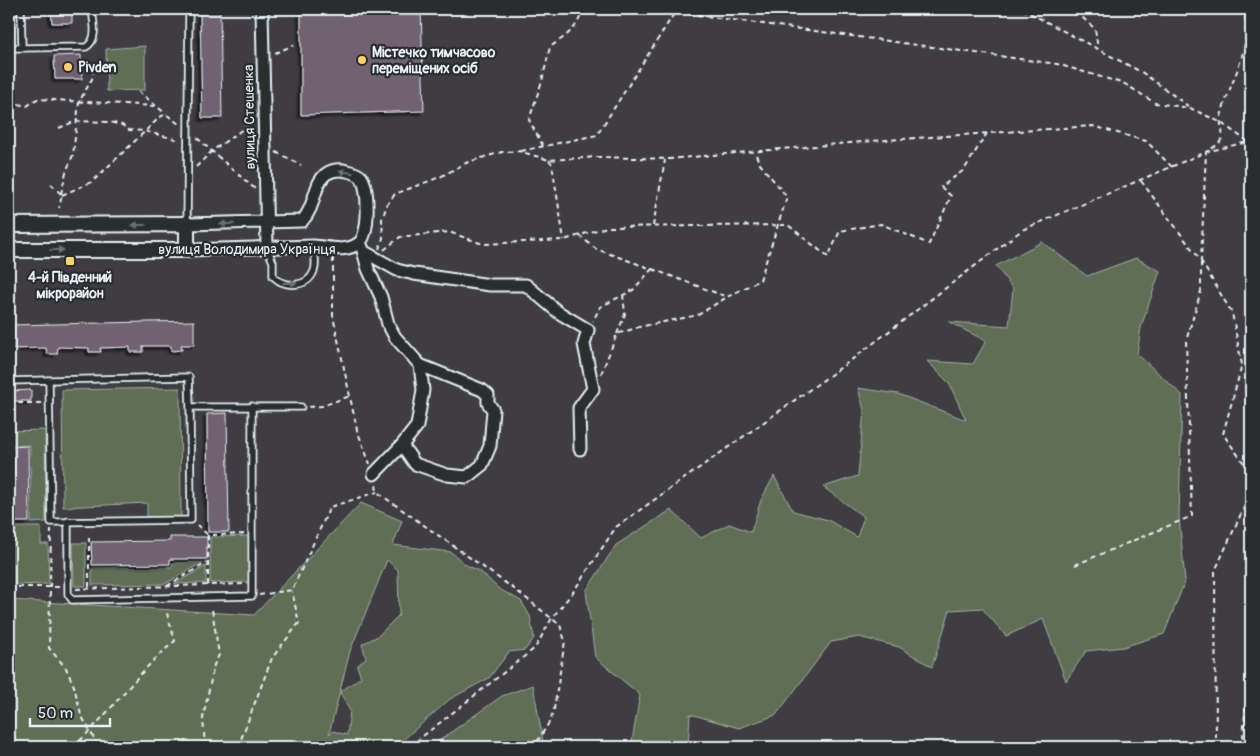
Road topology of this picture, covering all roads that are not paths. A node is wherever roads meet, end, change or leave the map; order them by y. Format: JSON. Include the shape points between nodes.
{"nodes":[{"id":1,"x":21,"y":9,"type":"edge"},
{"id":2,"x":92,"y":9,"type":"edge"},
{"id":3,"x":189,"y":9,"type":"edge"},
{"id":4,"x":262,"y":9,"type":"edge"},
{"id":5,"x":9,"y":48,"type":"edge"},
{"id":6,"x":22,"y":48,"type":"junction"},
{"id":7,"x":187,"y":224,"type":"junction"},
{"id":8,"x":266,"y":224,"type":"junction"},
{"id":9,"x":9,"y":225,"type":"edge"},
{"id":10,"x":314,"y":246,"type":"junction"},
{"id":11,"x":362,"y":247,"type":"junction"},
{"id":12,"x":267,"y":248,"type":"junction"},
{"id":13,"x":9,"y":250,"type":"edge"},
{"id":14,"x":187,"y":250,"type":"junction"},
{"id":15,"x":420,"y":364,"type":"junction"},
{"id":16,"x":49,"y":380,"type":"junction"},
{"id":17,"x":9,"y":381,"type":"edge"},
{"id":18,"x":252,"y":406,"type":"junction"},
{"id":19,"x":190,"y":407,"type":"junction"},
{"id":20,"x":302,"y":407,"type":"road end"},
{"id":21,"x":402,"y":445,"type":"junction"},
{"id":22,"x":580,"y":449,"type":"dead end"},
{"id":23,"x":374,"y":474,"type":"dead end"},
{"id":24,"x":68,"y":521,"type":"junction"}],
"edges":[{"from":1,"to":6,"type":"lane"},
{"from":2,"to":6,"type":"lane","via":[[92,44],[86,47]]},
{"from":3,"to":7,"type":"lane"},
{"from":4,"to":8,"type":"street","name":"вулиця Стешенка"},
{"from":5,"to":6,"type":"lane"},
{"from":8,"to":7,"type":"street","name":"вулиця Володимира Українця","one_way":true},
{"from":7,"to":9,"type":"street","name":"вулиця Володимира Українця","one_way":true},
{"from":7,"to":14,"type":"street"},
{"from":11,"to":8,"type":"street","name":"вулиця Володимира Українця","one_way":true,"via":[[366,232],[366,189],[362,178],[344,170],[332,170],[323,176],[310,214],[302,221]]},
{"from":8,"to":12,"type":"street","name":"вулиця Стешенка"},
{"from":10,"to":11,"type":"street","name":"вулиця Володимира Українця"},
{"from":10,"to":12,"type":"street","name":"вулиця Володимира Українця"},
{"from":12,"to":10,"type":"lane","one_way":true,"via":[[273,262],[273,276],[287,284],[304,283],[309,279],[315,269]]},
{"from":11,"to":15,"type":"street","via":[[388,324],[395,337]]},
{"from":11,"to":22,"type":"street","via":[[374,258],[397,270],[414,274],[490,285],[526,285],[558,312],[588,330],[584,344],[593,389],[578,408]]},
{"from":12,"to":14,"type":"street","name":"вулиця Володимира Українця"},
{"from":13,"to":14,"type":"street","name":"вулиця Володимира Українця","one_way":true},
{"from":15,"to":21,"type":"street","via":[[423,390],[417,426]]},
{"from":15,"to":21,"type":"street","via":[[488,395],[488,403],[493,410],[490,446],[482,465],[467,477],[447,475],[415,464]]},
{"from":16,"to":17,"type":"lane"},
{"from":16,"to":19,"type":"lane","via":[[189,377]]},
{"from":16,"to":24,"type":"lane","via":[[51,522]]},
{"from":18,"to":19,"type":"lane"},
{"from":18,"to":20,"type":"lane"},
{"from":18,"to":24,"type":"lane","via":[[252,596],[72,600],[68,594]]},
{"from":19,"to":24,"type":"lane","via":[[191,520]]},
{"from":21,"to":23,"type":"street"}]}
